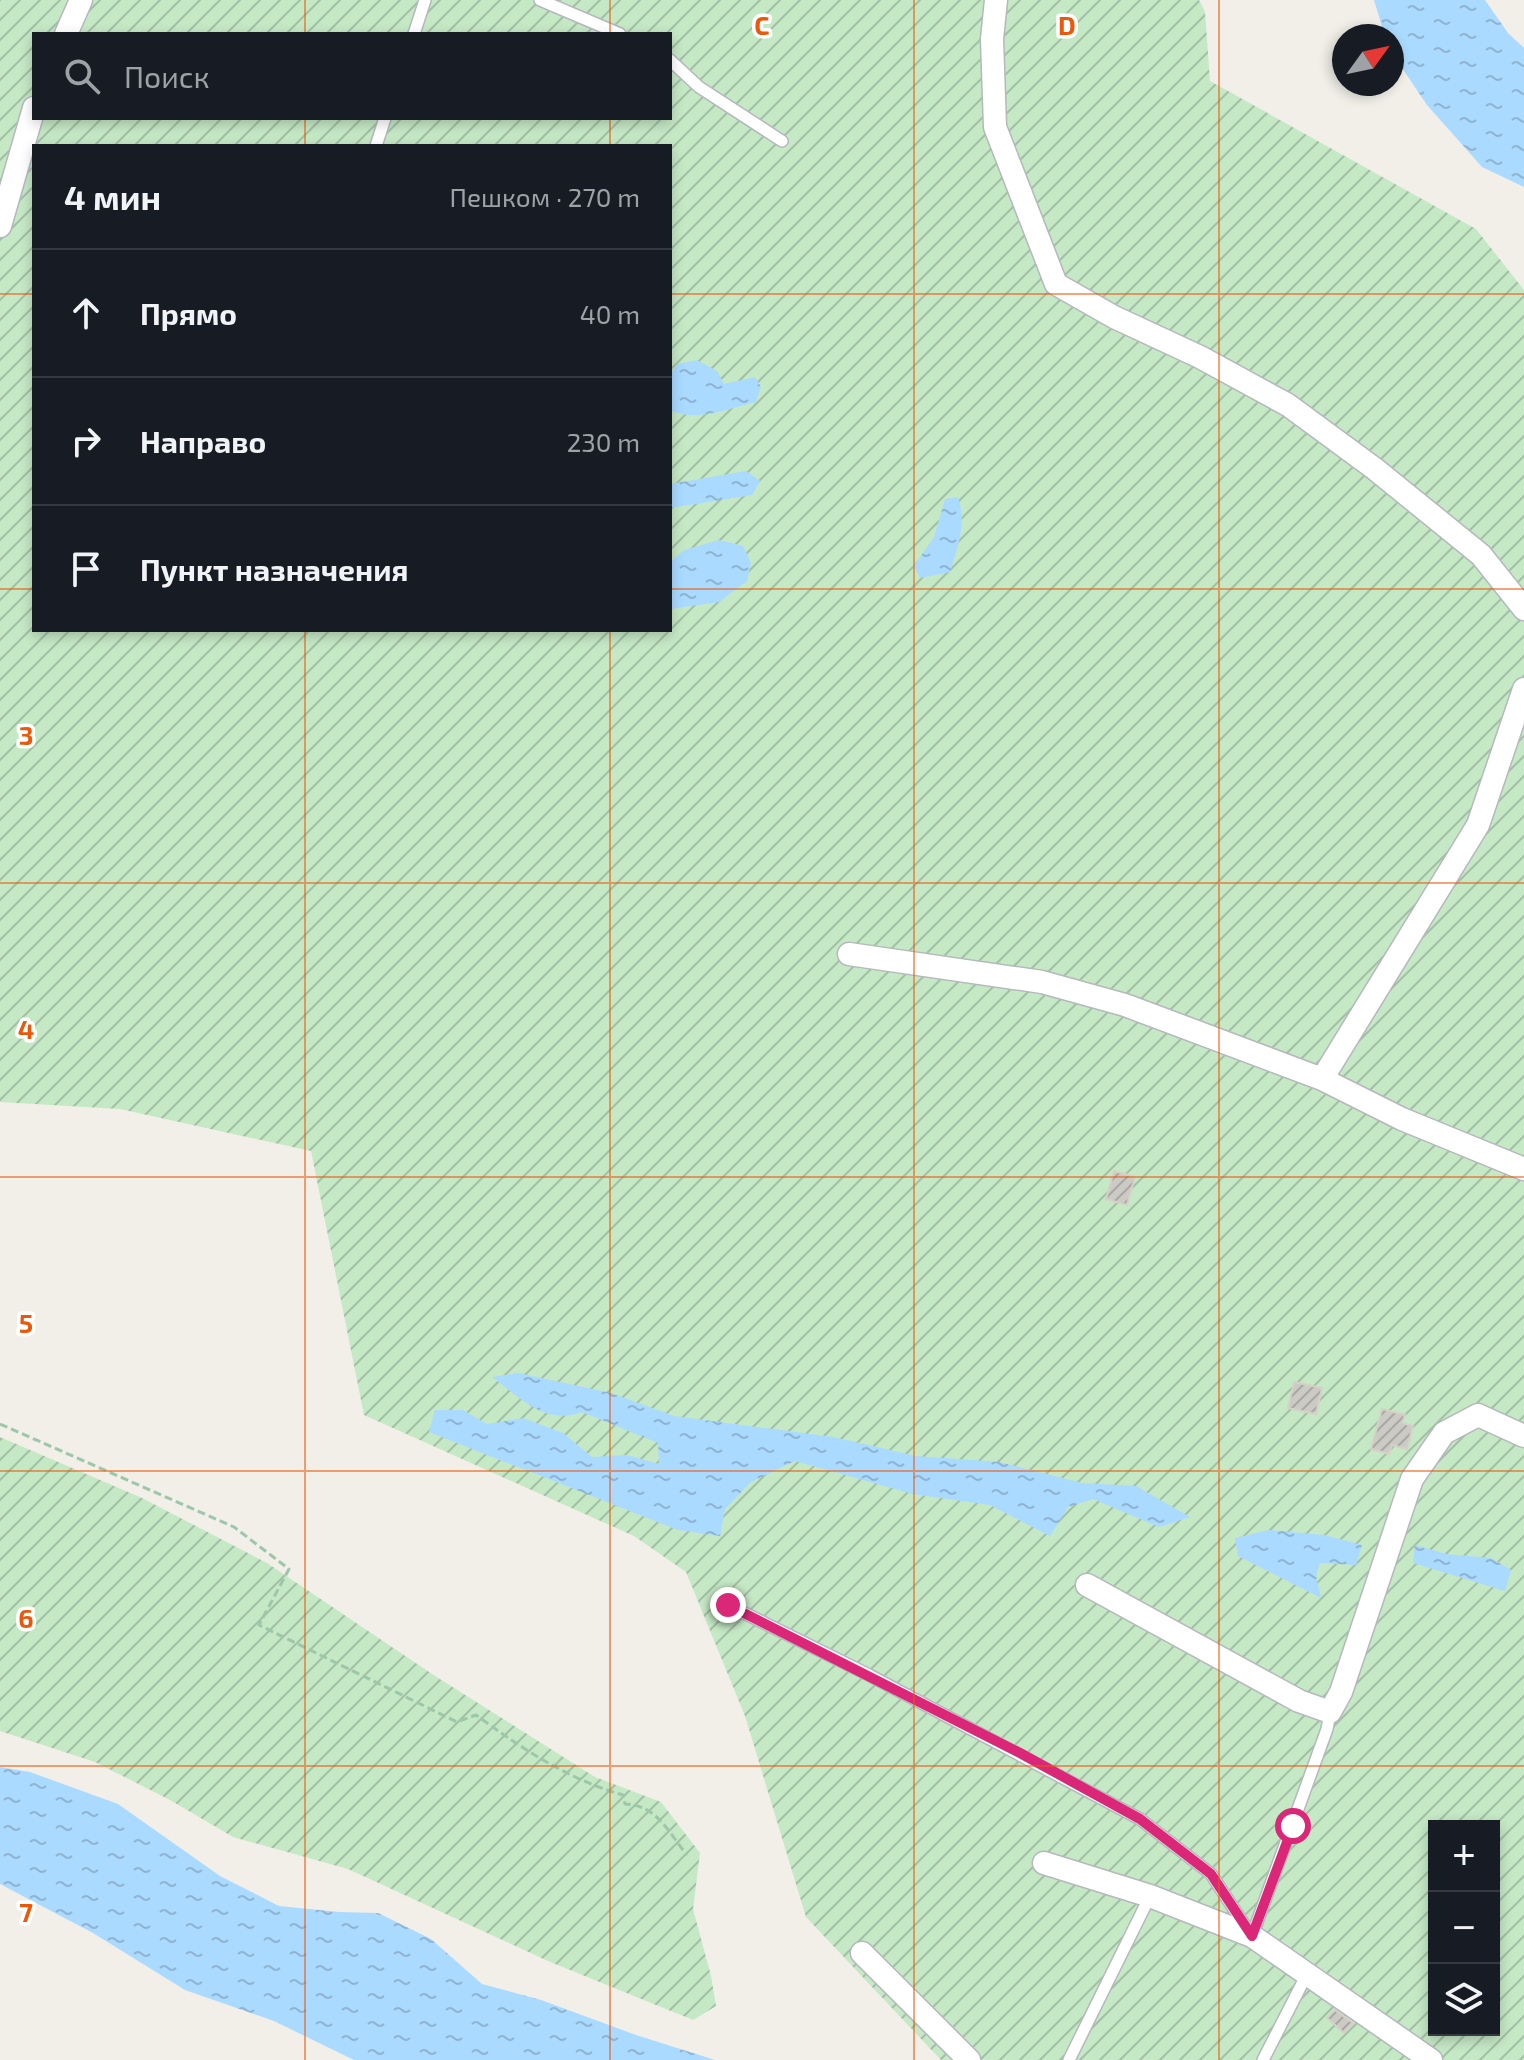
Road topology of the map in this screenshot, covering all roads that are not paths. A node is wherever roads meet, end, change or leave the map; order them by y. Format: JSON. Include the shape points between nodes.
{"nodes":[{"id":1,"x":81,"y":0,"type":"edge"},
{"id":2,"x":425,"y":0,"type":"edge"},
{"id":3,"x":540,"y":0,"type":"edge"},
{"id":4,"x":996,"y":0,"type":"edge"},
{"id":5,"x":67,"y":32,"type":"edge"},
{"id":6,"x":415,"y":32,"type":"edge"},
{"id":7,"x":615,"y":32,"type":"edge"},
{"id":8,"x":672,"y":62,"type":"edge"},
{"id":9,"x":32,"y":115,"type":"edge"},
{"id":10,"x":384,"y":120,"type":"edge"},
{"id":11,"x":782,"y":141,"type":"dead end"},
{"id":12,"x":377,"y":144,"type":"edge"},
{"id":13,"x":0,"y":226,"type":"edge"},
{"id":14,"x":1524,"y":609,"type":"edge"},
{"id":15,"x":1524,"y":689,"type":"edge"},
{"id":16,"x":849,"y":954,"type":"dead end"},
{"id":17,"x":1322,"y":1079,"type":"junction"},
{"id":18,"x":1524,"y":1169,"type":"edge"},
{"id":19,"x":1524,"y":1436,"type":"edge"},
{"id":20,"x":1087,"y":1585,"type":"dead end"},
{"id":21,"x":728,"y":1605,"type":"dead end"},
{"id":22,"x":1330,"y":1712,"type":"junction"},
{"id":23,"x":1044,"y":1863,"type":"dead end"},
{"id":24,"x":1150,"y":1896,"type":"junction"},
{"id":25,"x":1252,"y":1936,"type":"junction"},
{"id":26,"x":862,"y":1953,"type":"dead end"},
{"id":27,"x":1307,"y":1974,"type":"junction"},
{"id":28,"x":969,"y":2060,"type":"edge"},
{"id":29,"x":1069,"y":2060,"type":"edge"},
{"id":30,"x":1263,"y":2060,"type":"edge"},
{"id":31,"x":1431,"y":2060,"type":"edge"}],
"edges":[{"from":1,"to":5,"type":"street"},
{"from":2,"to":6,"type":"lane"},
{"from":3,"to":7,"type":"lane"},
{"from":4,"to":14,"type":"street","via":[[995,127],[1056,284],[1288,405],[1481,555]]},
{"from":8,"to":11,"type":"lane","via":[[699,87]]},
{"from":9,"to":13,"type":"street"},
{"from":10,"to":12,"type":"lane"},
{"from":15,"to":17,"type":"street","via":[[1478,825]]},
{"from":16,"to":17,"type":"street","via":[[1042,982],[1125,1005]]},
{"from":17,"to":18,"type":"street"},
{"from":19,"to":22,"type":"street","via":[[1478,1415],[1444,1433],[1412,1479]]},
{"from":20,"to":22,"type":"street","via":[[1299,1701]]},
{"from":21,"to":25,"type":"lane","via":[[1140,1819],[1211,1874]]},
{"from":22,"to":25,"type":"lane"},
{"from":23,"to":24,"type":"street"},
{"from":24,"to":25,"type":"street"},
{"from":24,"to":29,"type":"lane"},
{"from":25,"to":27,"type":"street"},
{"from":26,"to":28,"type":"street"},
{"from":27,"to":30,"type":"lane"},
{"from":27,"to":31,"type":"street"}]}
